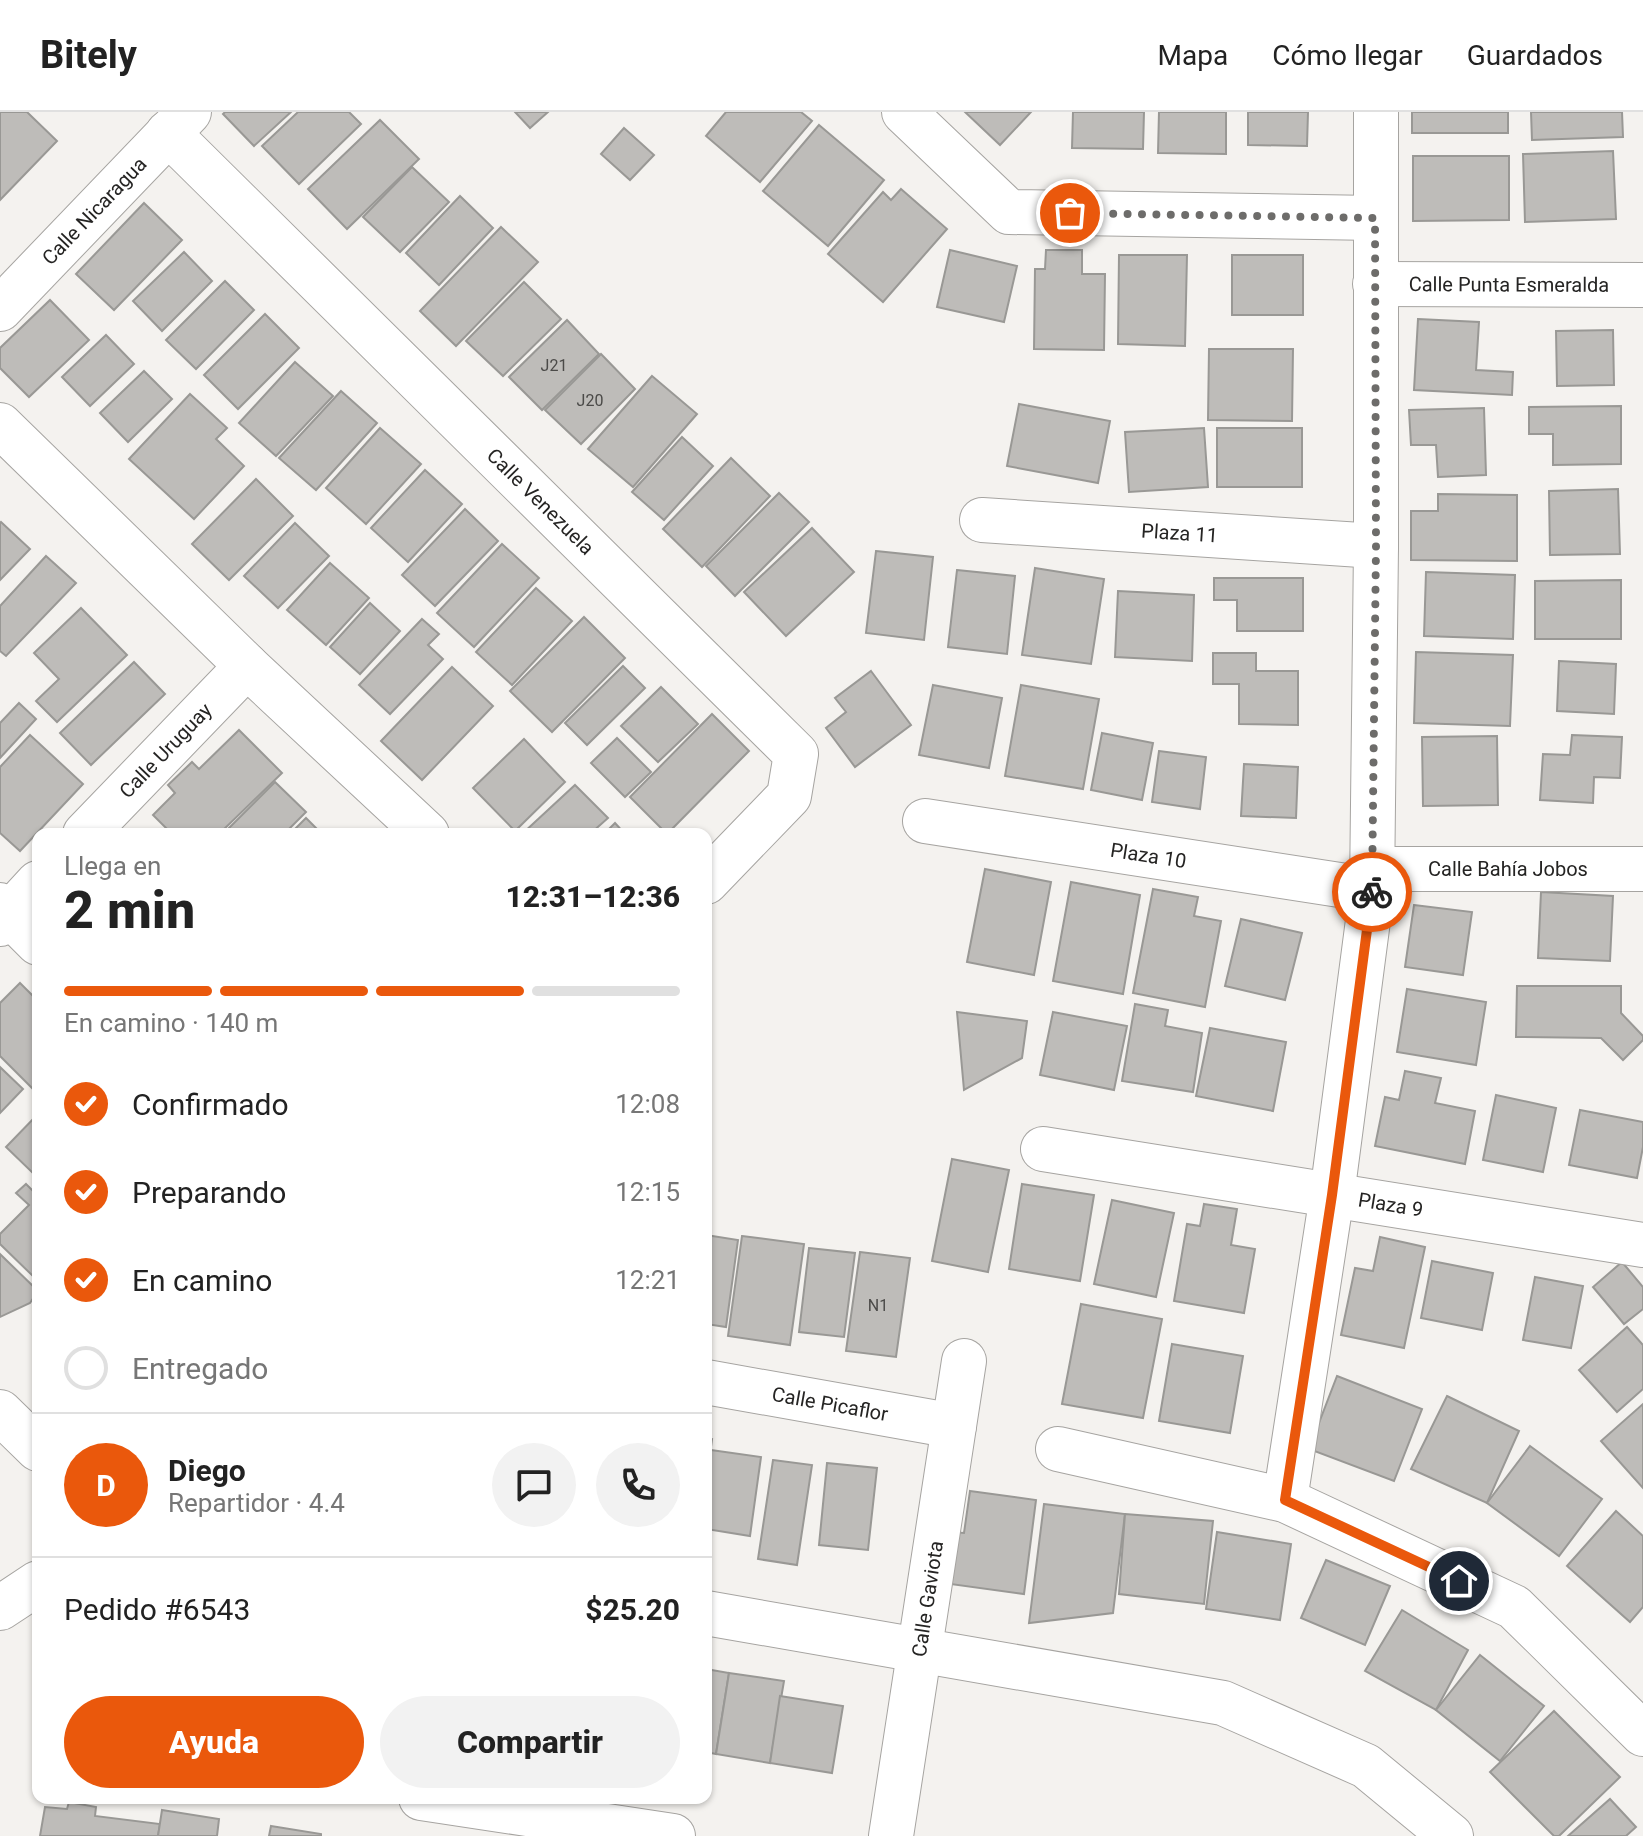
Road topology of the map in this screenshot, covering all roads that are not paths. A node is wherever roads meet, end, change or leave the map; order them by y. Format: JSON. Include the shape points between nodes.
{"nodes":[{"id":1,"x":904,"y":112,"type":"edge"},
{"id":2,"x":1376,"y":112,"type":"edge"},
{"id":3,"x":179,"y":123,"type":"edge"},
{"id":4,"x":1375,"y":218,"type":"junction"},
{"id":5,"x":1375,"y":284,"type":"junction"},
{"id":6,"x":1643,"y":285,"type":"edge"},
{"id":7,"x":0,"y":309,"type":"edge"},
{"id":8,"x":0,"y":425,"type":"edge"},
{"id":9,"x":982,"y":520,"type":"dead end"},
{"id":10,"x":1376,"y":546,"type":"junction"},
{"id":11,"x":247,"y":666,"type":"junction"},
{"id":12,"x":925,"y":821,"type":"dead end"},
{"id":13,"x":91,"y":828,"type":"edge"},
{"id":14,"x":421,"y":828,"type":"edge"},
{"id":15,"x":1643,"y":869,"type":"edge"},
{"id":16,"x":712,"y":876,"type":"edge"},
{"id":17,"x":1372,"y":880,"type":"junction"},
{"id":18,"x":1043,"y":1149,"type":"dead end"},
{"id":19,"x":1332,"y":1195,"type":"junction"},
{"id":20,"x":1643,"y":1245,"type":"edge"},
{"id":21,"x":964,"y":1361,"type":"dead end"},
{"id":22,"x":712,"y":1383,"type":"edge"},
{"id":23,"x":0,"y":1412,"type":"edge"},
{"id":24,"x":954,"y":1426,"type":"junction"},
{"id":25,"x":32,"y":1443,"type":"edge"},
{"id":26,"x":1058,"y":1449,"type":"dead end"},
{"id":27,"x":1285,"y":1500,"type":"junction"},
{"id":28,"x":32,"y":1587,"type":"edge"},
{"id":29,"x":0,"y":1608,"type":"edge"},
{"id":30,"x":712,"y":1614,"type":"edge"},
{"id":31,"x":921,"y":1649,"type":"junction"},
{"id":32,"x":1643,"y":1734,"type":"edge"},
{"id":33,"x":461,"y":1804,"type":"edge"},
{"id":34,"x":673,"y":1836,"type":"edge"},
{"id":35,"x":891,"y":1836,"type":"edge"},
{"id":36,"x":1451,"y":1836,"type":"edge"}],
"edges":[{"from":1,"to":4,"type":"street","via":[[1009,212]]},
{"from":2,"to":4,"type":"street"},
{"from":3,"to":7,"type":"street","name":"Calle Nicaragua"},
{"from":3,"to":16,"type":"street","name":"Calle Venezuela","via":[[796,754],[789,796]]},
{"from":4,"to":5,"type":"street"},
{"from":5,"to":6,"type":"street","name":"Calle Punta Esmeralda"},
{"from":5,"to":10,"type":"street"},
{"from":8,"to":11,"type":"street"},
{"from":9,"to":10,"type":"street","name":"Plaza 11"},
{"from":10,"to":17,"type":"street"},
{"from":11,"to":13,"type":"street","name":"Calle Uruguay"},
{"from":11,"to":14,"type":"street"},
{"from":12,"to":17,"type":"street","name":"Plaza 10"},
{"from":15,"to":17,"type":"street","name":"Calle Bahía Jobos"},
{"from":17,"to":19,"type":"street"},
{"from":18,"to":19,"type":"street","name":"Plaza 9"},
{"from":19,"to":20,"type":"street","name":"Plaza 9"},
{"from":19,"to":27,"type":"street"},
{"from":21,"to":24,"type":"street","name":"Calle Gaviota"},
{"from":22,"to":24,"type":"street","name":"Calle Picaflor"},
{"from":23,"to":25,"type":"street"},
{"from":24,"to":31,"type":"street","name":"Calle Gaviota"},
{"from":26,"to":27,"type":"street"},
{"from":27,"to":32,"type":"street","via":[[1514,1607]]},
{"from":28,"to":29,"type":"street"},
{"from":30,"to":31,"type":"street"},
{"from":31,"to":35,"type":"street","name":"Calle Gaviota"},
{"from":31,"to":36,"type":"street","via":[[1223,1703],[1366,1766]]},
{"from":33,"to":34,"type":"street"}]}
